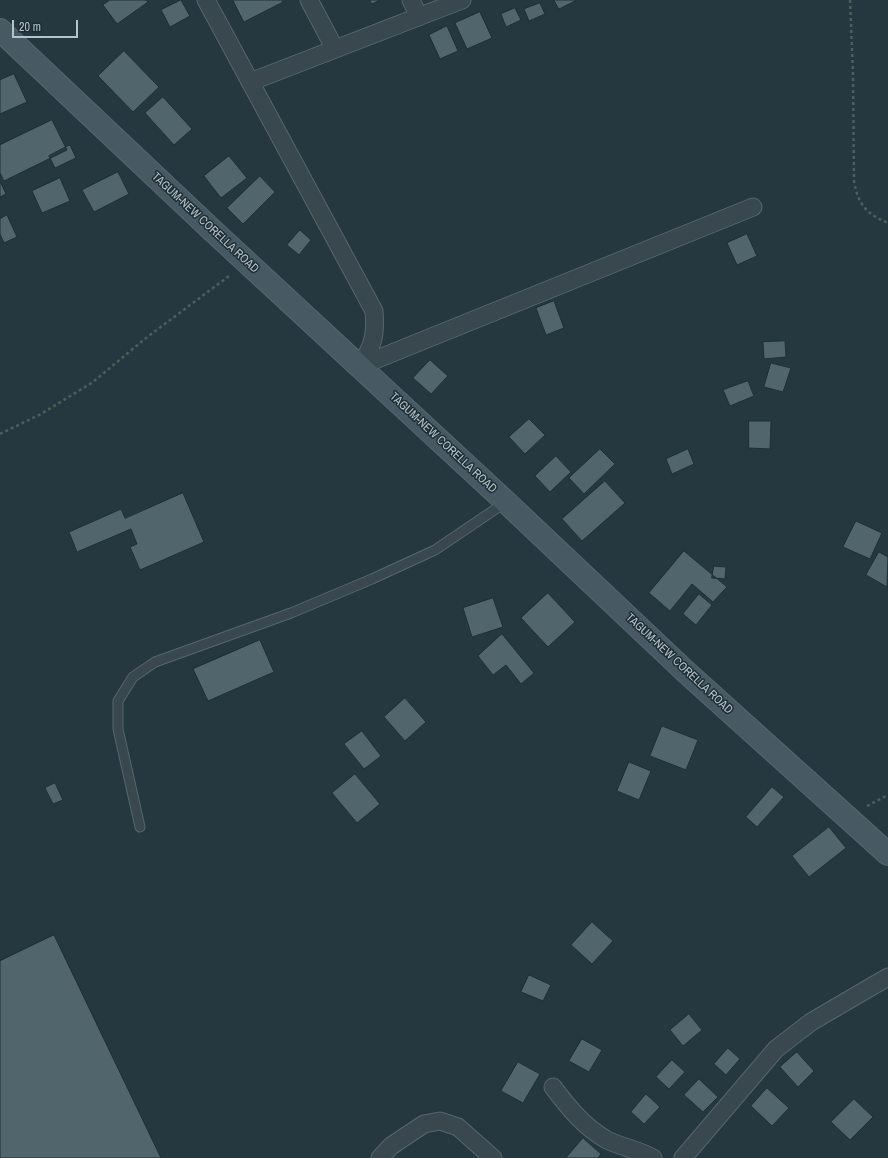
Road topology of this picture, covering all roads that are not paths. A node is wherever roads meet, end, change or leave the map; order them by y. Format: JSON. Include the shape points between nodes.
{"nodes":[{"id":1,"x":206,"y":0,"type":"edge"},
{"id":2,"x":309,"y":0,"type":"edge"},
{"id":3,"x":411,"y":0,"type":"edge"},
{"id":4,"x":462,"y":0,"type":"edge"},
{"id":5,"x":420,"y":16,"type":"junction"},
{"id":6,"x":0,"y":30,"type":"edge"},
{"id":7,"x":335,"y":49,"type":"junction"},
{"id":8,"x":250,"y":82,"type":"junction"},
{"id":9,"x":753,"y":207,"type":"dead end"},
{"id":10,"x":360,"y":366,"type":"junction"},
{"id":11,"x":506,"y":502,"type":"junction"},
{"id":12,"x":140,"y":828,"type":"dead end"},
{"id":13,"x":888,"y":854,"type":"edge"},
{"id":14,"x":888,"y":977,"type":"edge"},
{"id":15,"x":552,"y":1087,"type":"dead end"},
{"id":16,"x":380,"y":1158,"type":"edge"},
{"id":17,"x":493,"y":1158,"type":"edge"},
{"id":18,"x":653,"y":1158,"type":"edge"},
{"id":19,"x":683,"y":1158,"type":"edge"}],
"edges":[{"from":1,"to":8,"type":"street"},
{"from":2,"to":7,"type":"street"},
{"from":3,"to":5,"type":"street"},
{"from":4,"to":5,"type":"street"},
{"from":5,"to":7,"type":"street"},
{"from":6,"to":10,"type":"main road","name":"TAGUM-NEW CORELLA ROAD"},
{"from":7,"to":8,"type":"street"},
{"from":8,"to":10,"type":"street","via":[[374,311],[376,332],[371,349]]},
{"from":9,"to":10,"type":"street"},
{"from":10,"to":11,"type":"main road","name":"TAGUM-NEW CORELLA ROAD"},
{"from":11,"to":12,"type":"lane","via":[[435,550],[372,580],[155,662],[133,677],[118,701],[118,728]]},
{"from":11,"to":13,"type":"main road","name":"TAGUM-NEW CORELLA ROAD","via":[[686,672]]},
{"from":14,"to":19,"type":"street","via":[[811,1022],[776,1049]]},
{"from":15,"to":18,"type":"street","via":[[591,1130],[607,1140]]},
{"from":16,"to":17,"type":"street","via":[[391,1146],[424,1124],[440,1121],[458,1127]]}]}
